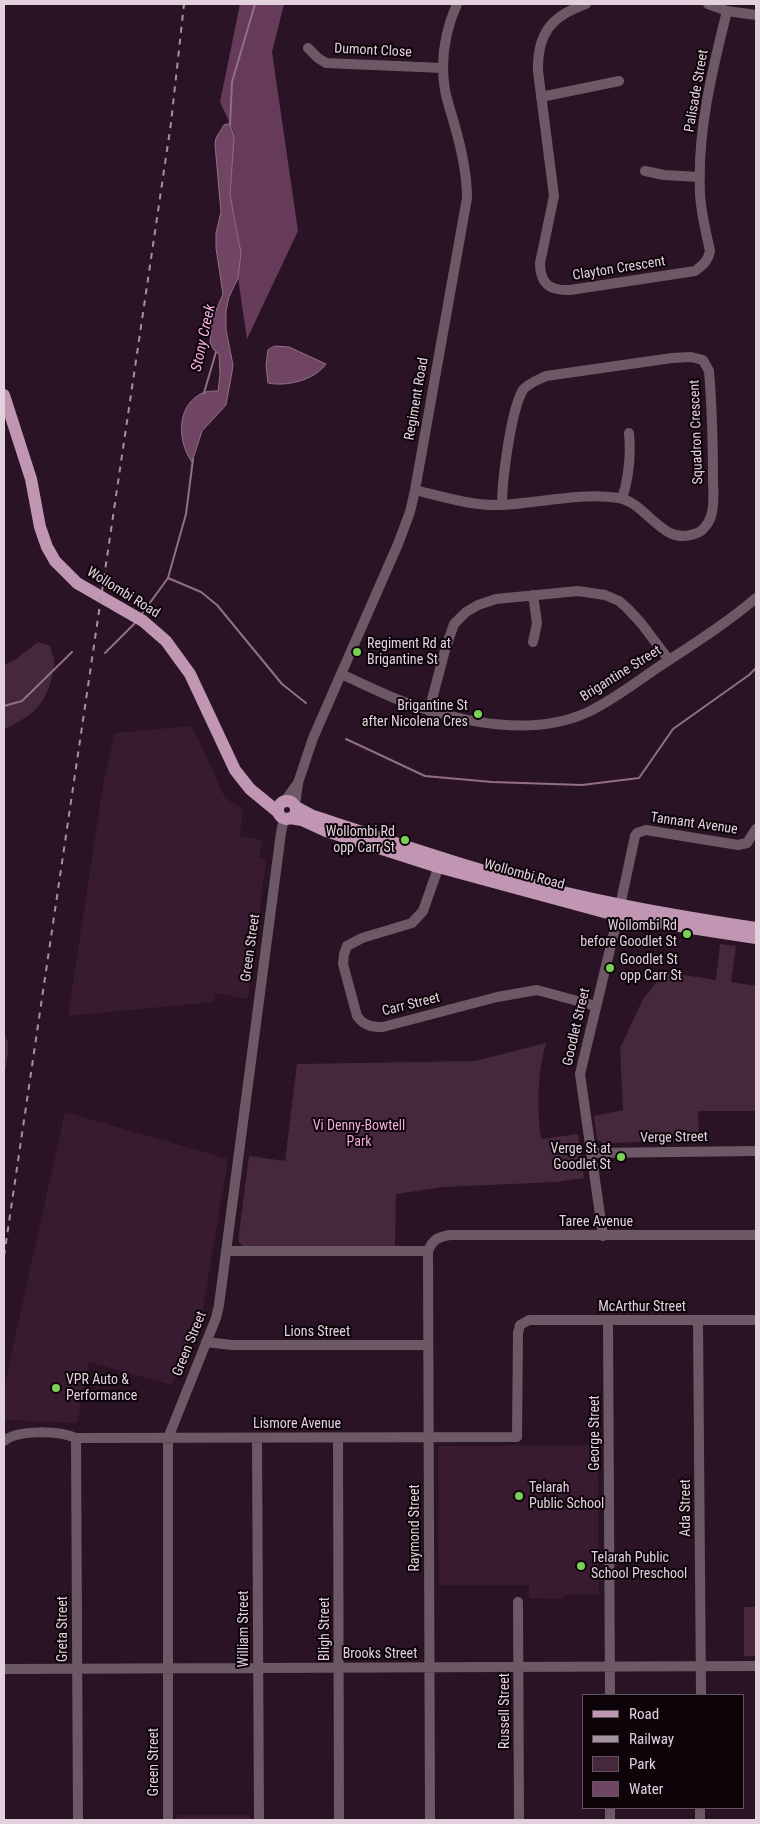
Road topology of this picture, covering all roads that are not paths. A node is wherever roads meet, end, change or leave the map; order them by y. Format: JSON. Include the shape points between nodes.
{"nodes":[{"id":1,"x":456,"y":4,"type":"edge"},
{"id":2,"x":586,"y":4,"type":"edge"},
{"id":3,"x":708,"y":4,"type":"edge"},
{"id":4,"x":727,"y":11,"type":"junction"},
{"id":5,"x":756,"y":15,"type":"edge"},
{"id":6,"x":308,"y":48,"type":"dead end"},
{"id":7,"x":443,"y":68,"type":"junction"},
{"id":8,"x":619,"y":81,"type":"dead end"},
{"id":9,"x":541,"y":97,"type":"junction"},
{"id":10,"x":645,"y":171,"type":"dead end"},
{"id":11,"x":700,"y":176,"type":"junction"},
{"id":12,"x":4,"y":395,"type":"edge"},
{"id":13,"x":629,"y":433,"type":"dead end"},
{"id":14,"x":415,"y":490,"type":"junction"},
{"id":15,"x":622,"y":499,"type":"junction"},
{"id":16,"x":502,"y":505,"type":"junction"},
{"id":17,"x":533,"y":595,"type":"junction"},
{"id":18,"x":756,"y":598,"type":"edge"},
{"id":19,"x":533,"y":642,"type":"dead end"},
{"id":20,"x":669,"y":660,"type":"junction"},
{"id":21,"x":341,"y":674,"type":"junction"},
{"id":22,"x":429,"y":711,"type":"junction"},
{"id":23,"x":287,"y":809,"type":"junction"},
{"id":24,"x":756,"y":829,"type":"edge"},
{"id":25,"x":440,"y":862,"type":"junction"},
{"id":26,"x":619,"y":910,"type":"junction"},
{"id":27,"x":756,"y":928,"type":"edge"},
{"id":28,"x":756,"y":938,"type":"edge"},
{"id":29,"x":596,"y":1006,"type":"junction"},
{"id":30,"x":756,"y":1151,"type":"edge"},
{"id":31,"x":591,"y":1153,"type":"junction"},
{"id":32,"x":756,"y":1235,"type":"edge"},
{"id":33,"x":603,"y":1236,"type":"junction"},
{"id":34,"x":226,"y":1251,"type":"junction"},
{"id":35,"x":428,"y":1251,"type":"junction"},
{"id":36,"x":698,"y":1320,"type":"junction"},
{"id":37,"x":756,"y":1320,"type":"edge"},
{"id":38,"x":608,"y":1321,"type":"junction"},
{"id":39,"x":206,"y":1342,"type":"junction"},
{"id":40,"x":428,"y":1345,"type":"junction"},
{"id":41,"x":76,"y":1438,"type":"junction"},
{"id":42,"x":168,"y":1438,"type":"junction"},
{"id":43,"x":257,"y":1438,"type":"junction"},
{"id":44,"x":338,"y":1438,"type":"junction"},
{"id":45,"x":429,"y":1438,"type":"junction"},
{"id":46,"x":517,"y":1438,"type":"joint"},
{"id":47,"x":4,"y":1441,"type":"edge"},
{"id":48,"x":518,"y":1602,"type":"dead end"},
{"id":49,"x":756,"y":1666,"type":"edge"},
{"id":50,"x":430,"y":1667,"type":"junction"},
{"id":51,"x":519,"y":1667,"type":"junction"},
{"id":52,"x":610,"y":1667,"type":"junction"},
{"id":53,"x":167,"y":1668,"type":"junction"},
{"id":54,"x":258,"y":1668,"type":"junction"},
{"id":55,"x":339,"y":1668,"type":"junction"},
{"id":56,"x":701,"y":1668,"type":"junction"},
{"id":57,"x":4,"y":1669,"type":"edge"},
{"id":58,"x":77,"y":1669,"type":"junction"},
{"id":59,"x":610,"y":1694,"type":"edge"},
{"id":60,"x":701,"y":1694,"type":"edge"},
{"id":61,"x":78,"y":1820,"type":"edge"},
{"id":62,"x":168,"y":1820,"type":"edge"},
{"id":63,"x":259,"y":1820,"type":"edge"},
{"id":64,"x":339,"y":1820,"type":"edge"},
{"id":65,"x":430,"y":1820,"type":"edge"},
{"id":66,"x":519,"y":1820,"type":"edge"}],
"edges":[{"from":1,"to":7,"type":"street","name":"Regiment Road","via":[[448,26]]},
{"from":2,"to":9,"type":"street","name":"Clayton Crescent","via":[[562,15],[543,36],[538,52]]},
{"from":3,"to":4,"type":"street"},
{"from":4,"to":5,"type":"street"},
{"from":4,"to":11,"type":"street","name":"Palisade Street","via":[[708,92]]},
{"from":6,"to":7,"type":"street","name":"Dumont Close","via":[[326,63]]},
{"from":7,"to":14,"type":"street","name":"Regiment Road","via":[[445,90],[460,143],[466,198]]},
{"from":8,"to":9,"type":"street"},
{"from":9,"to":11,"type":"street","name":"Clayton Crescent","via":[[554,196],[540,273],[550,288],[570,290],[695,271],[703,266],[710,251]]},
{"from":10,"to":11,"type":"street"},
{"from":12,"to":23,"type":"main road","name":"Wollombi Road","via":[[28,469],[40,527],[55,561],[77,583],[155,631],[170,646],[190,674],[235,770],[263,799]]},
{"from":13,"to":15,"type":"street","via":[[629,466]]},
{"from":14,"to":16,"type":"street","name":"Squadron Crescent","via":[[486,505]]},
{"from":14,"to":21,"type":"street","name":"Regiment Road","via":[[398,544]]},
{"from":15,"to":16,"type":"street","name":"Squadron Crescent","via":[[589,496]]},
{"from":15,"to":16,"type":"street","name":"Squadron Crescent","via":[[640,509],[667,533],[678,537],[703,529],[712,515],[712,416],[708,371],[703,360],[672,358],[546,376],[533,381],[524,389],[518,403]]},
{"from":17,"to":19,"type":"street","via":[[537,623]]},
{"from":17,"to":20,"type":"street","via":[[578,591],[605,595],[619,601],[641,623]]},
{"from":17,"to":22,"type":"street","via":[[478,604],[454,624]]},
{"from":18,"to":20,"type":"street","name":"Brigantine Street"},
{"from":20,"to":22,"type":"street","name":"Brigantine Street","via":[[604,703],[559,722],[530,726],[503,724]]},
{"from":21,"to":22,"type":"street","name":"Brigantine Street"},
{"from":21,"to":23,"type":"street","name":"Regiment Road"},
{"from":23,"to":25,"type":"main road","name":"Wollombi Road"},
{"from":23,"to":34,"type":"street","name":"Green Street","via":[[281,832]]},
{"from":24,"to":26,"type":"street","name":"Tannant Avenue","via":[[750,840],[738,845],[646,830],[637,833]]},
{"from":25,"to":26,"type":"main road","name":"Wollombi Road","via":[[500,885]]},
{"from":25,"to":29,"type":"street","name":"Carr Street","via":[[424,911],[412,923],[362,938],[347,946],[343,964],[357,1016],[362,1022],[368,1026],[383,1027],[497,997],[537,990]]},
{"from":26,"to":27,"type":"main road","name":"Wollombi Road"},
{"from":26,"to":28,"type":"main road","name":"Wollombi Road","via":[[691,928]]},
{"from":26,"to":29,"type":"street","name":"Goodlet Street"},
{"from":29,"to":31,"type":"street","name":"Goodlet Street","via":[[580,1074]]},
{"from":30,"to":31,"type":"street","name":"Verge Street"},
{"from":31,"to":33,"type":"street","name":"Goodlet Street"},
{"from":32,"to":33,"type":"street","name":"Taree Avenue"},
{"from":33,"to":35,"type":"street","name":"Taree Avenue","via":[[450,1234],[436,1238]]},
{"from":34,"to":35,"type":"street"},
{"from":34,"to":39,"type":"street","name":"Green Street","via":[[216,1318]]},
{"from":35,"to":40,"type":"street","name":"Raymond Street"},
{"from":36,"to":37,"type":"street","name":"McArthur Street"},
{"from":36,"to":38,"type":"street","name":"McArthur Street"},
{"from":36,"to":56,"type":"street","name":"Ada Street"},
{"from":38,"to":46,"type":"street","name":"McArthur Street","via":[[529,1320],[520,1325]]},
{"from":38,"to":52,"type":"street","name":"George Street"},
{"from":39,"to":40,"type":"street","name":"Lions Street","via":[[232,1346]]},
{"from":39,"to":42,"type":"street","name":"Green Street"},
{"from":40,"to":45,"type":"street","name":"Raymond Street"},
{"from":41,"to":42,"type":"street","name":"Lismore Avenue"},
{"from":41,"to":47,"type":"street","name":"Lismore Avenue","via":[[44,1432],[22,1434]]},
{"from":41,"to":58,"type":"street","name":"Greta Street"},
{"from":42,"to":43,"type":"street","name":"Lismore Avenue"},
{"from":42,"to":53,"type":"street","name":"Green Street"},
{"from":43,"to":44,"type":"street","name":"Lismore Avenue"},
{"from":43,"to":54,"type":"street","name":"William Street"},
{"from":44,"to":45,"type":"street","name":"Lismore Avenue"},
{"from":44,"to":55,"type":"street","name":"Bligh Street"},
{"from":45,"to":46,"type":"street","name":"Lismore Avenue"},
{"from":45,"to":50,"type":"street","name":"Raymond Street"},
{"from":48,"to":51,"type":"street","name":"Russell Street"},
{"from":49,"to":56,"type":"street","name":"Brooks Street"},
{"from":50,"to":51,"type":"street","name":"Brooks Street"},
{"from":50,"to":55,"type":"street","name":"Brooks Street"},
{"from":50,"to":65,"type":"street","name":"Raymond Street"},
{"from":51,"to":52,"type":"street","name":"Brooks Street"},
{"from":51,"to":66,"type":"street","name":"Russell Street"},
{"from":52,"to":56,"type":"street","name":"Brooks Street"},
{"from":52,"to":59,"type":"street","name":"George Street"},
{"from":53,"to":54,"type":"street","name":"Brooks Street"},
{"from":53,"to":58,"type":"street","name":"Brooks Street"},
{"from":53,"to":62,"type":"street","name":"Green Street"},
{"from":54,"to":55,"type":"street","name":"Brooks Street"},
{"from":54,"to":63,"type":"street","name":"William Street"},
{"from":55,"to":64,"type":"street","name":"Bligh Street"},
{"from":56,"to":60,"type":"street","name":"Ada Street"},
{"from":57,"to":58,"type":"street","name":"Brooks Street"},
{"from":58,"to":61,"type":"street","name":"Greta Street"}]}
